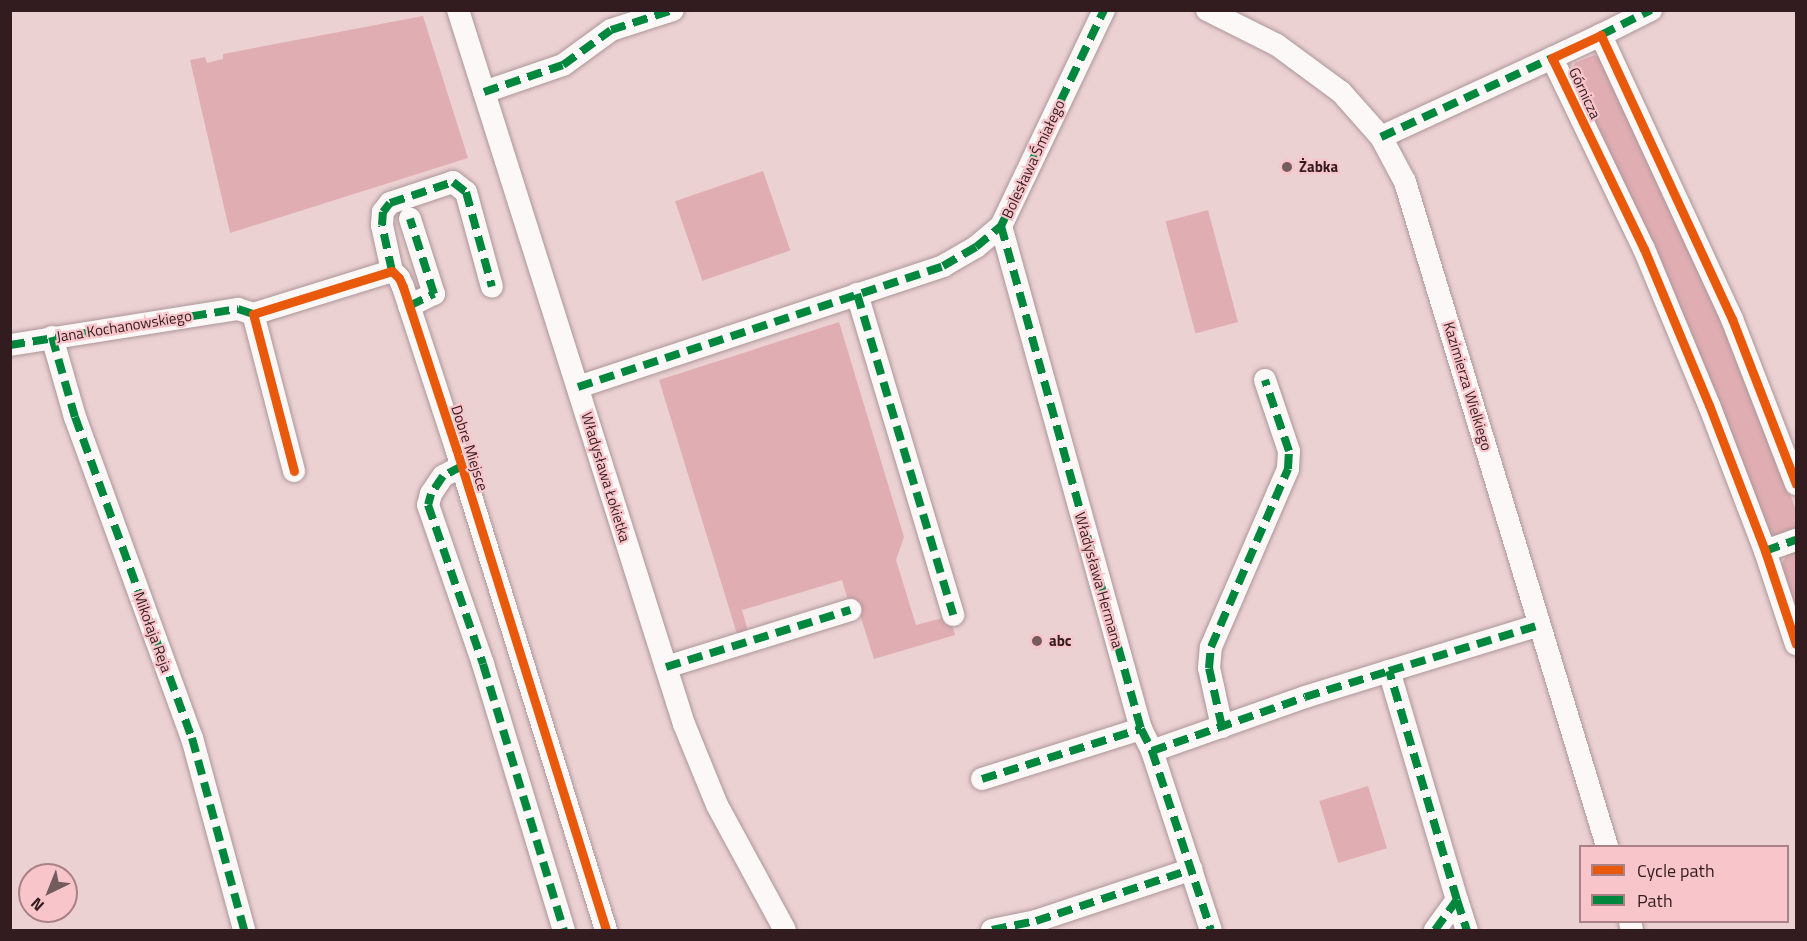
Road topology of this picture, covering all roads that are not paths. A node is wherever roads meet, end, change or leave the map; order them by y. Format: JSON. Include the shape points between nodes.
{"nodes":[{"id":1,"x":458,"y":10,"type":"edge"},
{"id":2,"x":673,"y":10,"type":"edge"},
{"id":3,"x":1104,"y":10,"type":"edge"},
{"id":4,"x":1207,"y":10,"type":"edge"},
{"id":5,"x":1651,"y":10,"type":"edge"},
{"id":6,"x":1601,"y":35,"type":"junction"},
{"id":7,"x":1552,"y":58,"type":"junction"},
{"id":8,"x":484,"y":92,"type":"junction"},
{"id":9,"x":1382,"y":137,"type":"junction"},
{"id":10,"x":410,"y":219,"type":"dead end"},
{"id":11,"x":1001,"y":226,"type":"junction"},
{"id":12,"x":392,"y":271,"type":"junction"},
{"id":13,"x":492,"y":287,"type":"dead end"},
{"id":14,"x":857,"y":294,"type":"junction"},
{"id":15,"x":409,"y":306,"type":"junction"},
{"id":16,"x":245,"y":311,"type":"junction"},
{"id":17,"x":52,"y":337,"type":"junction"},
{"id":18,"x":10,"y":345,"type":"edge"},
{"id":19,"x":1265,"y":380,"type":"dead end"},
{"id":20,"x":578,"y":387,"type":"junction"},
{"id":21,"x":462,"y":466,"type":"junction"},
{"id":22,"x":294,"y":471,"type":"dead end"},
{"id":23,"x":1797,"y":484,"type":"edge"},
{"id":24,"x":1797,"y":540,"type":"edge"},
{"id":25,"x":1765,"y":551,"type":"junction"},
{"id":26,"x":850,"y":610,"type":"dead end"},
{"id":27,"x":953,"y":615,"type":"dead end"},
{"id":28,"x":1539,"y":625,"type":"junction"},
{"id":29,"x":1797,"y":644,"type":"edge"},
{"id":30,"x":666,"y":668,"type":"junction"},
{"id":31,"x":1389,"y":671,"type":"junction"},
{"id":32,"x":1222,"y":727,"type":"junction"},
{"id":33,"x":1142,"y":729,"type":"junction"},
{"id":34,"x":1152,"y":751,"type":"junction"},
{"id":35,"x":982,"y":779,"type":"dead end"},
{"id":36,"x":1607,"y":845,"type":"edge"},
{"id":37,"x":1192,"y":869,"type":"junction"},
{"id":38,"x":1457,"y":900,"type":"junction"},
{"id":39,"x":244,"y":930,"type":"edge"},
{"id":40,"x":564,"y":930,"type":"edge"},
{"id":41,"x":606,"y":930,"type":"edge"},
{"id":42,"x":785,"y":930,"type":"edge"},
{"id":43,"x":992,"y":930,"type":"edge"},
{"id":44,"x":1211,"y":930,"type":"edge"},
{"id":45,"x":1435,"y":930,"type":"edge"},
{"id":46,"x":1467,"y":930,"type":"edge"}],
"edges":[{"from":1,"to":8,"type":"street","name":"Władysława Łokietka"},
{"from":2,"to":8,"type":"street","via":[[611,30],[563,65]]},
{"from":3,"to":11,"type":"street","name":"Bolesława Śmiałego"},
{"from":4,"to":9,"type":"street","name":"Kazimierza Wielkiego","via":[[1277,45],[1310,68],[1341,92]]},
{"from":5,"to":6,"type":"street","name":"Górnicza"},
{"from":6,"to":7,"type":"street","name":"Górnicza"},
{"from":6,"to":23,"type":"street","via":[[1732,319]]},
{"from":7,"to":9,"type":"street","name":"Górnicza"},
{"from":7,"to":25,"type":"street","name":"Górnicza","via":[[1644,249]]},
{"from":8,"to":20,"type":"street","name":"Władysława Łokietka"},
{"from":9,"to":28,"type":"street","name":"Kazimierza Wielkiego","via":[[1405,182],[1421,231]]},
{"from":10,"to":15,"type":"street","via":[[434,294]]},
{"from":11,"to":14,"type":"street","name":"Bolesława Śmiałego","via":[[976,248],[944,266]]},
{"from":11,"to":33,"type":"street","name":"Władysława Hermana"},
{"from":12,"to":13,"type":"street","name":"Dobre Miejsce","via":[[383,212],[390,203],[453,182],[466,192]]},
{"from":12,"to":15,"type":"street","name":"Dobre Miejsce","via":[[399,278]]},
{"from":12,"to":16,"type":"street"},
{"from":14,"to":20,"type":"street","name":"Bolesława Śmiałego"},
{"from":14,"to":27,"type":"street"},
{"from":15,"to":21,"type":"street","name":"Dobre Miejsce"},
{"from":16,"to":17,"type":"street","name":"Jana Kochanowskiego"},
{"from":16,"to":22,"type":"street"},
{"from":17,"to":18,"type":"street","name":"Jana Kochanowskiego"},
{"from":17,"to":39,"type":"street","name":"Mikołaja Reja","via":[[75,417],[192,738]]},
{"from":19,"to":32,"type":"street","via":[[1289,451],[1288,468],[1211,647],[1209,668]]},
{"from":20,"to":30,"type":"street","name":"Władysława Łokietka"},
{"from":21,"to":40,"type":"street","name":"Dobre Miejsce","via":[[443,476],[428,505],[483,664]]},
{"from":21,"to":41,"type":"street","name":"Dobre Miejsce"},
{"from":24,"to":25,"type":"street"},
{"from":25,"to":29,"type":"street","name":"Górnicza"},
{"from":26,"to":30,"type":"street"},
{"from":28,"to":31,"type":"street"},
{"from":28,"to":36,"type":"street","name":"Kazimierza Wielkiego"},
{"from":30,"to":42,"type":"street","name":"Władysława Łokietka","via":[[717,806]]},
{"from":31,"to":32,"type":"street"},
{"from":31,"to":38,"type":"street"},
{"from":32,"to":34,"type":"street"},
{"from":33,"to":34,"type":"street","name":"Władysława Hermana"},
{"from":33,"to":35,"type":"street"},
{"from":34,"to":37,"type":"street","name":"Władysława Hermana"},
{"from":37,"to":43,"type":"street","via":[[1046,918]]},
{"from":37,"to":44,"type":"street","name":"Władysława Hermana"},
{"from":38,"to":45,"type":"street"},
{"from":38,"to":46,"type":"street"}]}
